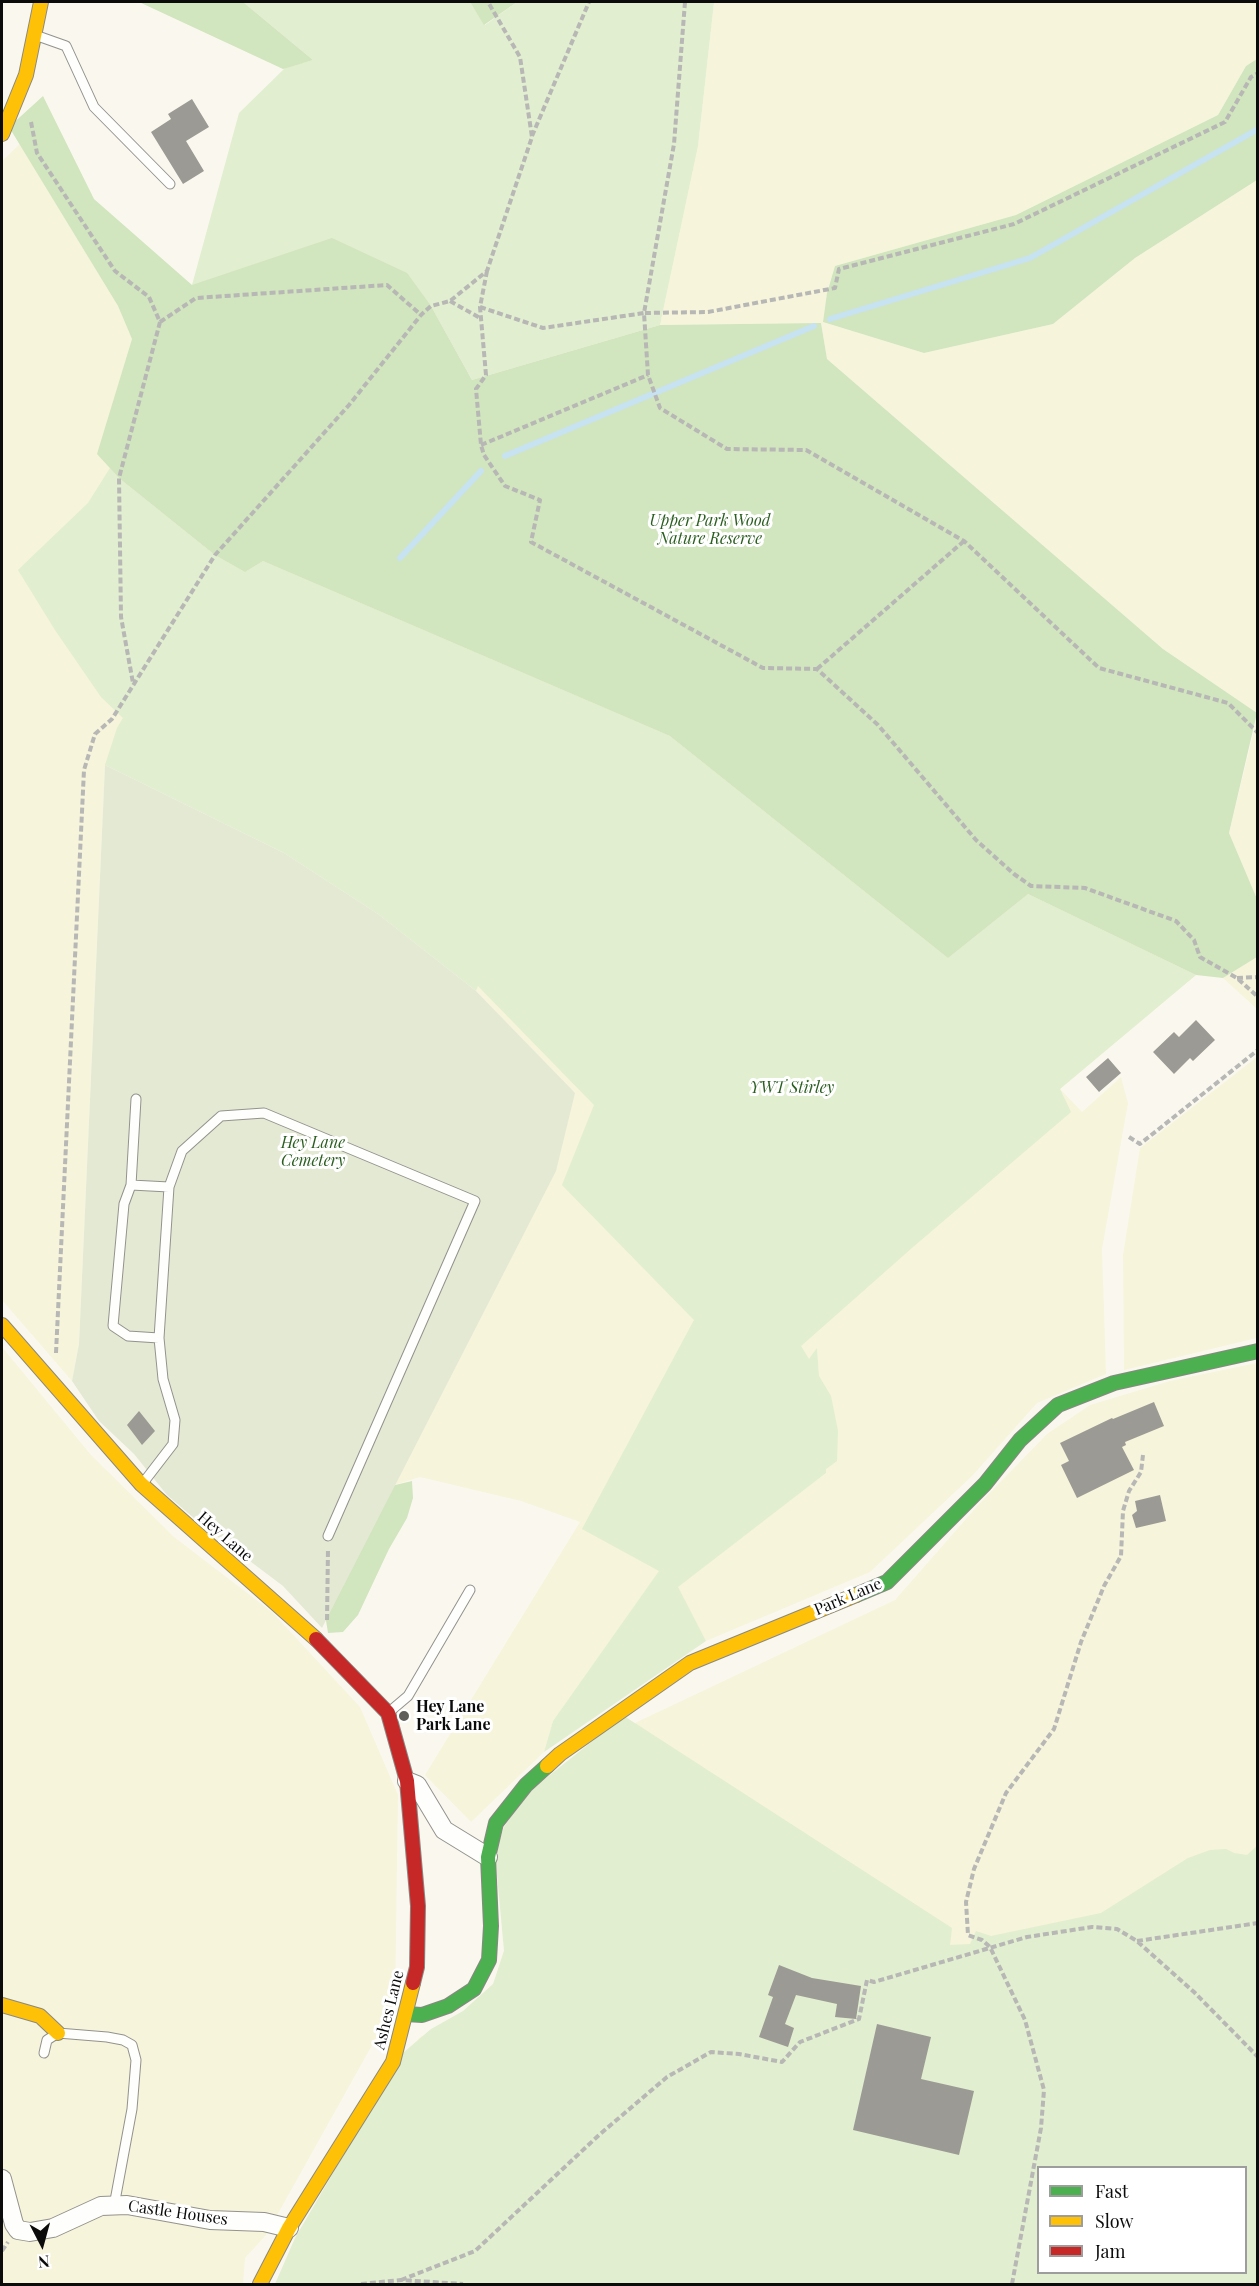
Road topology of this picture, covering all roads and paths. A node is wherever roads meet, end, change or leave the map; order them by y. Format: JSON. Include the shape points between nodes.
{"nodes":[{"id":1,"x":41,"y":2,"type":"edge"},
{"id":2,"x":488,"y":2,"type":"edge"},
{"id":3,"x":589,"y":2,"type":"edge"},
{"id":4,"x":685,"y":2,"type":"edge"},
{"id":5,"x":33,"y":34,"type":"junction"},
{"id":6,"x":1257,"y":72,"type":"edge"},
{"id":7,"x":15,"y":101,"type":"junction"},
{"id":8,"x":2,"y":134,"type":"edge"},
{"id":9,"x":532,"y":137,"type":"junction"},
{"id":10,"x":170,"y":184,"type":"dead end"},
{"id":11,"x":487,"y":271,"type":"junction"},
{"id":12,"x":450,"y":301,"type":"junction"},
{"id":13,"x":480,"y":307,"type":"junction"},
{"id":14,"x":644,"y":313,"type":"junction"},
{"id":15,"x":421,"y":315,"type":"junction"},
{"id":16,"x":481,"y":319,"type":"junction"},
{"id":17,"x":160,"y":322,"type":"junction"},
{"id":18,"x":648,"y":375,"type":"junction"},
{"id":19,"x":481,"y":445,"type":"junction"},
{"id":20,"x":964,"y":541,"type":"junction"},
{"id":21,"x":817,"y":669,"type":"junction"},
{"id":22,"x":134,"y":684,"type":"junction"},
{"id":23,"x":1257,"y":733,"type":"edge"},
{"id":24,"x":1257,"y":977,"type":"edge"},
{"id":25,"x":1237,"y":978,"type":"junction"},
{"id":26,"x":1257,"y":997,"type":"edge"},
{"id":27,"x":1257,"y":1050,"type":"edge"},
{"id":28,"x":136,"y":1099,"type":"dead end"},
{"id":29,"x":1129,"y":1137,"type":"dead end"},
{"id":30,"x":131,"y":1185,"type":"junction"},
{"id":31,"x":169,"y":1187,"type":"junction"},
{"id":32,"x":2,"y":1325,"type":"edge"},
{"id":33,"x":159,"y":1338,"type":"junction"},
{"id":34,"x":1257,"y":1351,"type":"edge"},
{"id":35,"x":41,"y":1372,"type":"junction"},
{"id":36,"x":1143,"y":1455,"type":"dead end"},
{"id":37,"x":141,"y":1484,"type":"junction"},
{"id":38,"x":328,"y":1536,"type":"joint"},
{"id":39,"x":470,"y":1590,"type":"dead end"},
{"id":40,"x":317,"y":1640,"type":"junction"},
{"id":41,"x":388,"y":1713,"type":"junction"},
{"id":42,"x":407,"y":1780,"type":"junction"},
{"id":43,"x":488,"y":1857,"type":"junction"},
{"id":44,"x":1257,"y":1923,"type":"edge"},
{"id":45,"x":1137,"y":1941,"type":"junction"},
{"id":46,"x":990,"y":1947,"type":"junction"},
{"id":47,"x":2,"y":2005,"type":"edge"},
{"id":48,"x":406,"y":2014,"type":"junction"},
{"id":49,"x":58,"y":2033,"type":"junction"},
{"id":50,"x":44,"y":2053,"type":"dead end"},
{"id":51,"x":1257,"y":2057,"type":"edge"},
{"id":52,"x":2,"y":2179,"type":"edge"},
{"id":53,"x":114,"y":2206,"type":"junction"},
{"id":54,"x":289,"y":2228,"type":"junction"},
{"id":55,"x":401,"y":2280,"type":"junction"},
{"id":56,"x":260,"y":2284,"type":"edge"},
{"id":57,"x":361,"y":2284,"type":"edge"},
{"id":58,"x":463,"y":2284,"type":"edge"},
{"id":59,"x":1012,"y":2284,"type":"edge"}],
"edges":[{"from":1,"to":5,"type":"street"},
{"from":2,"to":9,"type":"path","via":[[520,57]]},
{"from":3,"to":9,"type":"path"},
{"from":4,"to":14,"type":"path","via":[[674,144]]},
{"from":5,"to":7,"type":"street","via":[[26,75]]},
{"from":5,"to":10,"type":"lane","via":[[66,46],[94,107]]},
{"from":6,"to":14,"type":"path","via":[[1225,122],[1014,224],[839,268],[835,288],[708,312]]},
{"from":7,"to":8,"type":"street"},
{"from":7,"to":17,"type":"path","via":[[28,110],[37,153],[115,272],[149,297]]},
{"from":9,"to":11,"type":"path"},
{"from":11,"to":12,"type":"path"},
{"from":11,"to":13,"type":"path"},
{"from":12,"to":15,"type":"path","via":[[431,306]]},
{"from":12,"to":16,"type":"path"},
{"from":13,"to":14,"type":"path","via":[[543,328]]},
{"from":13,"to":16,"type":"path"},
{"from":14,"to":18,"type":"path"},
{"from":15,"to":17,"type":"path","via":[[387,285],[196,298]]},
{"from":15,"to":22,"type":"path","via":[[349,405],[215,555]]},
{"from":16,"to":19,"type":"path","via":[[486,375],[476,389]]},
{"from":17,"to":22,"type":"path","via":[[119,478],[121,617]]},
{"from":18,"to":19,"type":"path"},
{"from":18,"to":20,"type":"path","via":[[660,408],[727,449],[806,450]]},
{"from":19,"to":21,"type":"path","via":[[505,486],[540,500],[531,542],[763,668]]},
{"from":20,"to":21,"type":"path"},
{"from":20,"to":23,"type":"path","via":[[1099,668],[1228,703]]},
{"from":21,"to":25,"type":"path","via":[[878,725],[976,840],[1030,886],[1085,888],[1176,921],[1194,940],[1200,957]]},
{"from":22,"to":35,"type":"path","via":[[95,735],[84,770],[56,1357]]},
{"from":24,"to":25,"type":"path"},
{"from":25,"to":26,"type":"path"},
{"from":27,"to":29,"type":"path","via":[[1140,1144]]},
{"from":28,"to":30,"type":"lane"},
{"from":30,"to":31,"type":"lane"},
{"from":30,"to":33,"type":"lane","via":[[124,1204],[113,1326],[128,1336]]},
{"from":31,"to":33,"type":"lane"},
{"from":31,"to":38,"type":"lane","via":[[182,1151],[221,1116],[264,1113],[475,1201]]},
{"from":32,"to":35,"type":"street","name":"Hey Lane"},
{"from":33,"to":37,"type":"lane","via":[[175,1420],[173,1444]]},
{"from":34,"to":43,"type":"street","name":"Park Lane","via":[[1114,1383],[1058,1405],[1020,1440],[985,1484],[887,1582],[690,1663],[560,1754],[525,1785],[496,1823]]},
{"from":35,"to":37,"type":"street","name":"Hey Lane"},
{"from":36,"to":46,"type":"path","via":[[1141,1472],[1123,1511],[1121,1556],[1081,1642],[1054,1729],[1006,1793],[974,1869],[966,1902],[968,1935]]},
{"from":37,"to":40,"type":"street","name":"Hey Lane"},
{"from":38,"to":40,"type":"path","via":[[327,1626]]},
{"from":39,"to":41,"type":"lane","via":[[408,1696]]},
{"from":40,"to":41,"type":"street","name":"Hey Lane"},
{"from":41,"to":42,"type":"street","name":"Hey Lane"},
{"from":42,"to":43,"type":"street","via":[[417,1785],[444,1830]]},
{"from":42,"to":48,"type":"street","name":"Ashes Lane","via":[[418,1906],[417,1967]]},
{"from":43,"to":48,"type":"street","name":"Park Lane","via":[[489,1960],[474,1989],[448,2006],[422,2015]]},
{"from":44,"to":45,"type":"path"},
{"from":45,"to":46,"type":"path","via":[[1117,1929],[1092,1927]]},
{"from":45,"to":51,"type":"path"},
{"from":46,"to":55,"type":"path","via":[[874,1982],[867,1980],[859,2019],[801,2042],[782,2062],[711,2052],[667,2077],[475,2252]]},
{"from":46,"to":59,"type":"path","via":[[1025,2020],[1044,2090],[1041,2128]]},
{"from":47,"to":49,"type":"street","via":[[40,2016]]},
{"from":48,"to":54,"type":"street","name":"Ashes Lane","via":[[393,2061]]},
{"from":49,"to":50,"type":"lane","via":[[47,2040]]},
{"from":49,"to":53,"type":"lane","via":[[115,2039],[132,2045],[136,2060],[132,2109]]},
{"from":52,"to":53,"type":"street","name":"Castle Houses","via":[[18,2230],[53,2228],[101,2206]]},
{"from":53,"to":54,"type":"street","name":"Castle Houses"},
{"from":54,"to":56,"type":"street","name":"Ashes Lane"},
{"from":55,"to":57,"type":"path"},
{"from":55,"to":58,"type":"path"}]}
